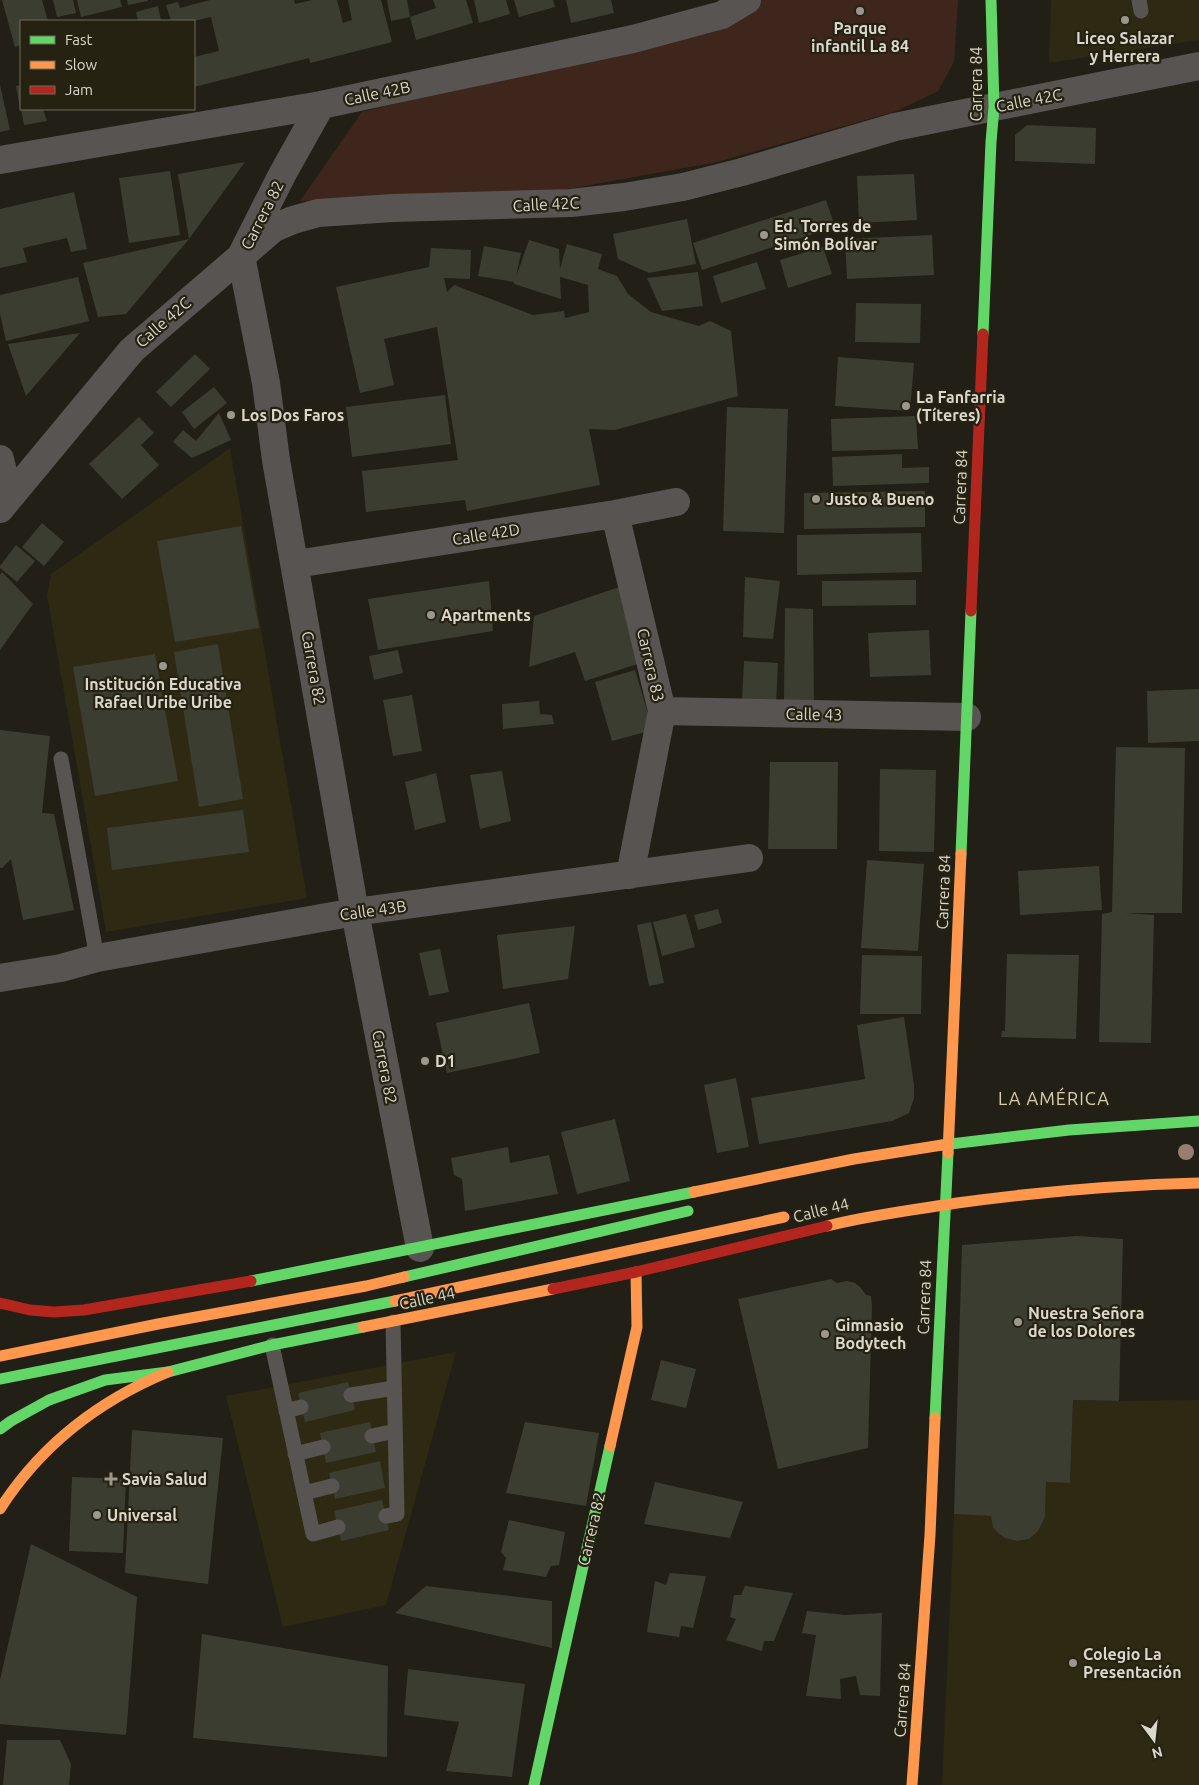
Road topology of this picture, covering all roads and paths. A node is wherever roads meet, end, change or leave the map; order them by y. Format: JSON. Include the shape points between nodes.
{"nodes":[{"id":1,"x":747,"y":0,"type":"edge"},
{"id":2,"x":991,"y":0,"type":"edge"},
{"id":3,"x":721,"y":7,"type":"edge"},
{"id":4,"x":1199,"y":66,"type":"edge"},
{"id":5,"x":322,"y":105,"type":"junction"},
{"id":6,"x":994,"y":107,"type":"junction"},
{"id":7,"x":0,"y":160,"type":"edge"},
{"id":8,"x":241,"y":256,"type":"junction"},
{"id":9,"x":0,"y":460,"type":"edge"},
{"id":10,"x":676,"y":502,"type":"dead end"},
{"id":11,"x":4,"y":503,"type":"edge"},
{"id":12,"x":616,"y":514,"type":"junction"},
{"id":13,"x":296,"y":564,"type":"junction"},
{"id":14,"x":662,"y":711,"type":"junction"},
{"id":15,"x":966,"y":717,"type":"junction"},
{"id":16,"x":61,"y":758,"type":"dead end"},
{"id":17,"x":749,"y":858,"type":"dead end"},
{"id":18,"x":630,"y":875,"type":"junction"},
{"id":19,"x":356,"y":912,"type":"junction"},
{"id":20,"x":97,"y":958,"type":"junction"},
{"id":21,"x":0,"y":978,"type":"edge"},
{"id":22,"x":1199,"y":1121,"type":"edge"},
{"id":23,"x":947,"y":1145,"type":"junction"},
{"id":24,"x":854,"y":1159,"type":"junction"},
{"id":25,"x":814,"y":1178,"type":"dead end"},
{"id":26,"x":1199,"y":1183,"type":"edge"},
{"id":27,"x":946,"y":1205,"type":"junction"},
{"id":28,"x":702,"y":1208,"type":"dead end"},
{"id":29,"x":832,"y":1214,"type":"dead end"},
{"id":30,"x":796,"y":1215,"type":"dead end"},
{"id":31,"x":867,"y":1216,"type":"junction"},
{"id":32,"x":420,"y":1248,"type":"junction"},
{"id":33,"x":636,"y":1272,"type":"junction"},
{"id":34,"x":0,"y":1303,"type":"edge"},
{"id":35,"x":393,"y":1322,"type":"junction"},
{"id":36,"x":272,"y":1345,"type":"junction"},
{"id":37,"x":0,"y":1356,"type":"edge"},
{"id":38,"x":168,"y":1372,"type":"junction"},
{"id":39,"x":0,"y":1379,"type":"edge"},
{"id":40,"x":394,"y":1388,"type":"junction"},
{"id":41,"x":351,"y":1395,"type":"dead end"},
{"id":42,"x":301,"y":1406,"type":"dead end"},
{"id":43,"x":286,"y":1411,"type":"junction"},
{"id":44,"x":0,"y":1429,"type":"edge"},
{"id":45,"x":395,"y":1431,"type":"junction"},
{"id":46,"x":372,"y":1436,"type":"dead end"},
{"id":47,"x":323,"y":1447,"type":"dead end"},
{"id":48,"x":295,"y":1454,"type":"junction"},
{"id":49,"x":332,"y":1486,"type":"dead end"},
{"id":50,"x":304,"y":1493,"type":"junction"},
{"id":51,"x":0,"y":1509,"type":"edge"},
{"id":52,"x":386,"y":1516,"type":"dead end"},
{"id":53,"x":338,"y":1527,"type":"dead end"},
{"id":54,"x":534,"y":1785,"type":"edge"},
{"id":55,"x":912,"y":1785,"type":"edge"}],
"edges":[{"from":1,"to":3,"type":"street","name":"Calle 42B"},
{"from":2,"to":6,"type":"street","name":"Carrera 84"},
{"from":3,"to":5,"type":"street","name":"Calle 42B","via":[[633,39]]},
{"from":4,"to":6,"type":"street","name":"Calle 42C"},
{"from":5,"to":7,"type":"street","name":"Calle 42B"},
{"from":5,"to":8,"type":"street","name":"Carrera 82"},
{"from":6,"to":8,"type":"street","name":"Calle 42C","via":[[896,127],[683,187],[624,197],[563,204],[318,213],[274,228]]},
{"from":6,"to":15,"type":"street","name":"Carrera 84"},
{"from":8,"to":11,"type":"street","name":"Calle 42C","via":[[132,350]]},
{"from":8,"to":13,"type":"street","name":"Carrera 82"},
{"from":9,"to":11,"type":"street"},
{"from":10,"to":12,"type":"street","name":"Calle 42D"},
{"from":12,"to":13,"type":"street","name":"Calle 42D"},
{"from":12,"to":14,"type":"street","name":"Carrera 83"},
{"from":13,"to":19,"type":"street","name":"Carrera 82"},
{"from":14,"to":15,"type":"street","name":"Calle 43"},
{"from":14,"to":18,"type":"street","name":"Carrera 83"},
{"from":15,"to":23,"type":"street","name":"Carrera 84"},
{"from":16,"to":20,"type":"lane"},
{"from":17,"to":18,"type":"street","name":"Calle 43B"},
{"from":18,"to":19,"type":"street","name":"Calle 43B"},
{"from":19,"to":20,"type":"street","name":"Calle 43B"},
{"from":19,"to":32,"type":"street","name":"Carrera 82"},
{"from":20,"to":21,"type":"street","name":"Calle 43B","via":[[61,968]]},
{"from":22,"to":23,"type":"street","name":"Calle 44","via":[[1128,1125]]},
{"from":23,"to":24,"type":"street","name":"Calle 44"},
{"from":23,"to":27,"type":"street","name":"Carrera 84"},
{"from":24,"to":25,"type":"street","name":"Calle 44"},
{"from":24,"to":32,"type":"street","name":"Calle 44"},
{"from":26,"to":27,"type":"street","name":"Calle 44","via":[[1021,1195]]},
{"from":27,"to":31,"type":"street","name":"Calle 44"},
{"from":27,"to":55,"type":"street","name":"Carrera 84","via":[[930,1535]]},
{"from":28,"to":37,"type":"street","name":"Calle 44","via":[[366,1286]]},
{"from":29,"to":31,"type":"street","name":"Calle 44"},
{"from":30,"to":39,"type":"street","name":"Calle 44","via":[[372,1306]]},
{"from":31,"to":33,"type":"street","name":"Calle 44"},
{"from":32,"to":34,"type":"street","name":"Calle 44","via":[[84,1310],[54,1312]]},
{"from":33,"to":35,"type":"street","name":"Calle 44"},
{"from":33,"to":54,"type":"street","name":"Carrera 82","via":[[637,1326]]},
{"from":35,"to":36,"type":"street","name":"Calle 44"},
{"from":35,"to":40,"type":"lane"},
{"from":36,"to":38,"type":"street","name":"Calle 44"},
{"from":36,"to":43,"type":"lane"},
{"from":38,"to":44,"type":"street","name":"Calle 44","via":[[105,1380],[49,1400]]},
{"from":38,"to":51,"type":"street","via":[[119,1395],[82,1418],[37,1460]]},
{"from":40,"to":41,"type":"lane"},
{"from":40,"to":45,"type":"lane"},
{"from":42,"to":43,"type":"lane"},
{"from":43,"to":48,"type":"lane"},
{"from":45,"to":46,"type":"lane"},
{"from":45,"to":52,"type":"lane","via":[[389,1473],[397,1514]]},
{"from":47,"to":48,"type":"lane"},
{"from":48,"to":50,"type":"lane"},
{"from":49,"to":50,"type":"lane"},
{"from":50,"to":53,"type":"lane","via":[[312,1534]]}]}
